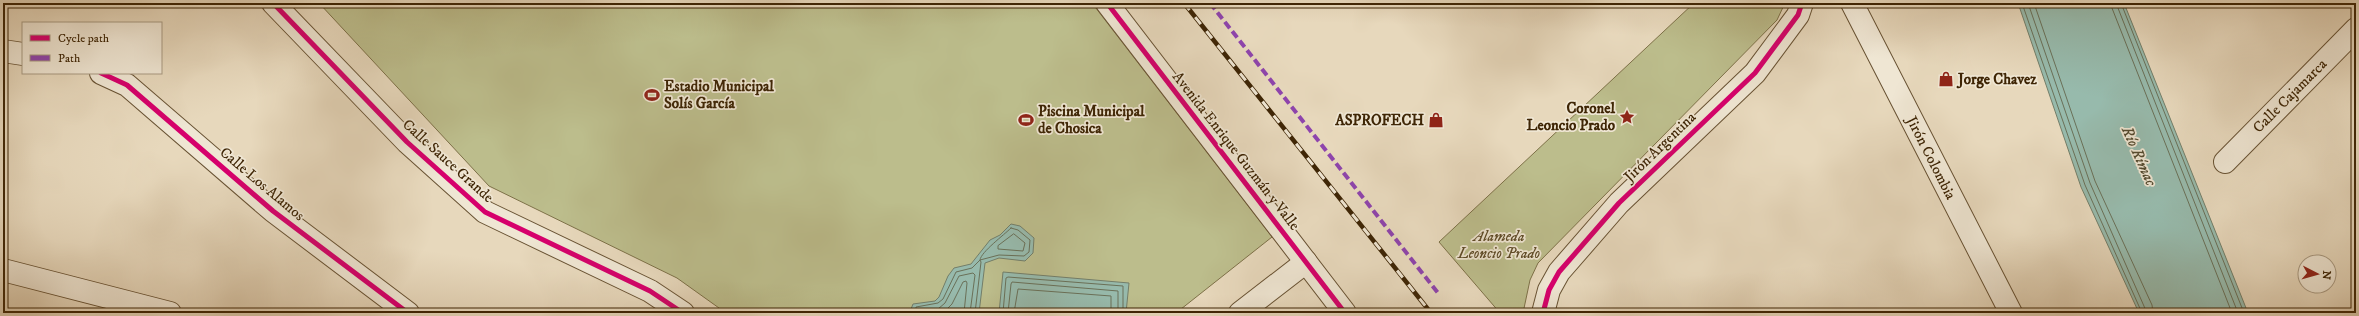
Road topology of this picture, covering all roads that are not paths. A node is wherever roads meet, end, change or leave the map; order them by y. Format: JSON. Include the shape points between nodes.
{"nodes":[{"id":1,"x":273,"y":3,"type":"edge"},
{"id":2,"x":1107,"y":3,"type":"edge"},
{"id":3,"x":1802,"y":3,"type":"edge"},
{"id":4,"x":1852,"y":3,"type":"edge"},
{"id":5,"x":2356,"y":29,"type":"edge"},
{"id":6,"x":3,"y":51,"type":"edge"},
{"id":7,"x":22,"y":54,"type":"edge"},
{"id":8,"x":103,"y":74,"type":"edge"},
{"id":9,"x":2225,"y":162,"type":"dead end"},
{"id":10,"x":1306,"y":262,"type":"junction"},
{"id":11,"x":3,"y":270,"type":"edge"},
{"id":12,"x":170,"y":313,"type":"edge"},
{"id":13,"x":408,"y":313,"type":"edge"},
{"id":14,"x":683,"y":313,"type":"edge"},
{"id":15,"x":1240,"y":313,"type":"edge"},
{"id":16,"x":1345,"y":313,"type":"edge"},
{"id":17,"x":1543,"y":313,"type":"edge"},
{"id":18,"x":2011,"y":313,"type":"edge"}],
"edges":[{"from":1,"to":14,"type":"street","name":"Calle Sauce Grande","via":[[407,142],[485,212],[650,291]]},
{"from":2,"to":10,"type":"street","name":"Avenida Enrique Guzmán y Valle"},
{"from":3,"to":17,"type":"street","name":"Jirón Argentina","via":[[1798,14],[1755,73],[1619,203],[1559,272],[1549,290]]},
{"from":4,"to":18,"type":"street","name":"Jirón Colombia"},
{"from":5,"to":9,"type":"street","name":"Calle Cajamarca"},
{"from":6,"to":7,"type":"street"},
{"from":8,"to":13,"type":"street","name":"Calle Los Alamos","via":[[127,85],[273,211]]},
{"from":10,"to":15,"type":"street"},
{"from":10,"to":16,"type":"street","name":"Avenida Enrique Guzmán y Valle"},
{"from":11,"to":12,"type":"street"}]}
